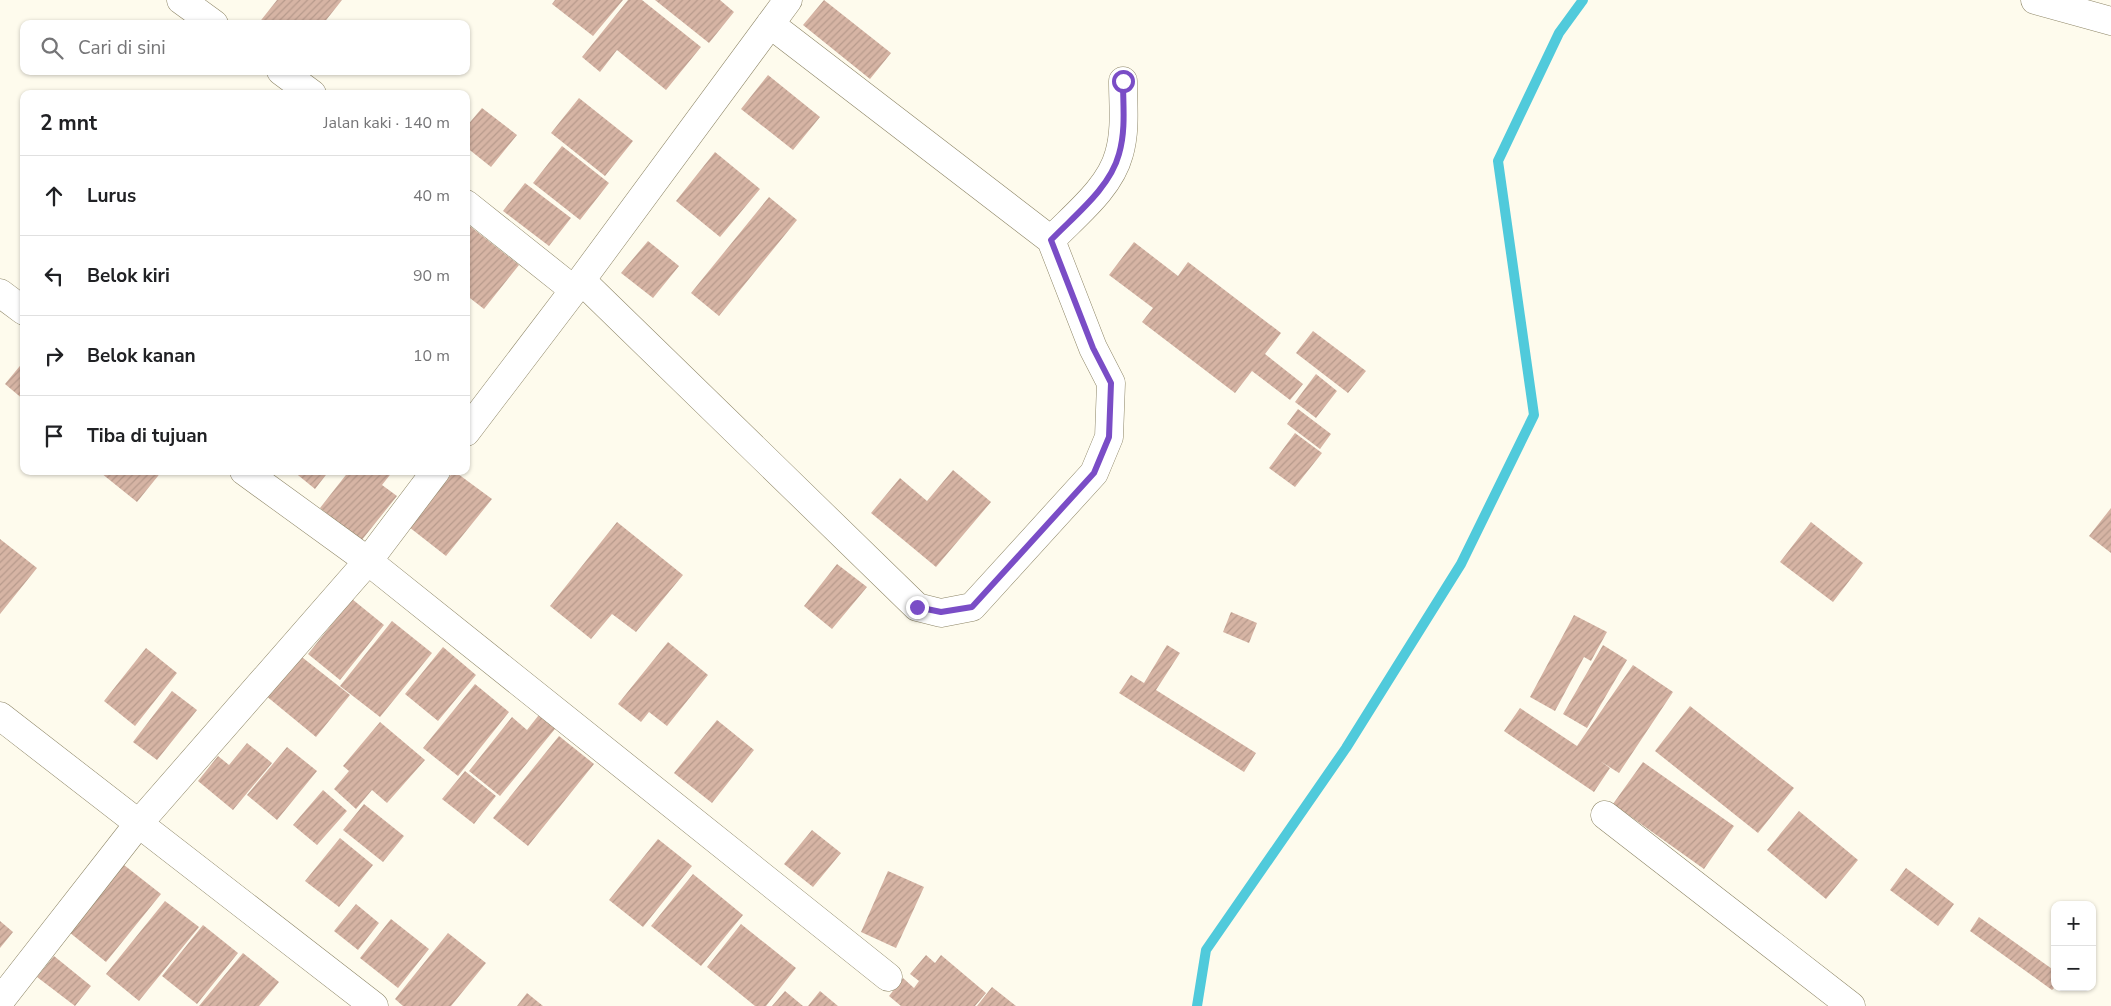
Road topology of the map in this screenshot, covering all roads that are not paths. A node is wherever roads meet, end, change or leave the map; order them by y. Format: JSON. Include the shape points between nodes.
{"nodes":[{"id":1,"x":181,"y":0,"type":"edge"},
{"id":2,"x":788,"y":0,"type":"edge"},
{"id":3,"x":2035,"y":0,"type":"edge"},
{"id":4,"x":208,"y":20,"type":"edge"},
{"id":5,"x":2111,"y":21,"type":"edge"},
{"id":6,"x":770,"y":24,"type":"junction"},
{"id":7,"x":286,"y":75,"type":"edge"},
{"id":8,"x":1123,"y":81,"type":"dead end"},
{"id":9,"x":307,"y":90,"type":"edge"},
{"id":10,"x":470,"y":207,"type":"edge"},
{"id":11,"x":1051,"y":240,"type":"junction"},
{"id":12,"x":578,"y":285,"type":"junction"},
{"id":13,"x":0,"y":293,"type":"edge"},
{"id":14,"x":20,"y":308,"type":"edge"},
{"id":15,"x":470,"y":427,"type":"edge"},
{"id":16,"x":249,"y":475,"type":"edge"},
{"id":17,"x":433,"y":475,"type":"edge"},
{"id":18,"x":368,"y":562,"type":"junction"},
{"id":19,"x":0,"y":716,"type":"edge"},
{"id":20,"x":1605,"y":815,"type":"dead end"},
{"id":21,"x":139,"y":823,"type":"junction"},
{"id":22,"x":888,"y":977,"type":"dead end"},
{"id":23,"x":0,"y":1001,"type":"edge"},
{"id":24,"x":374,"y":1006,"type":"edge"},
{"id":25,"x":1851,"y":1006,"type":"edge"}],
"edges":[{"from":1,"to":4,"type":"street"},
{"from":2,"to":6,"type":"street"},
{"from":3,"to":5,"type":"street"},
{"from":6,"to":11,"type":"street"},
{"from":6,"to":12,"type":"street"},
{"from":7,"to":9,"type":"street"},
{"from":8,"to":11,"type":"street","via":[[1124,128],[1119,155],[1104,184]]},
{"from":10,"to":12,"type":"street"},
{"from":11,"to":12,"type":"street","via":[[1093,348],[1111,383],[1109,437],[1094,473],[972,607],[941,612],[917,607]]},
{"from":12,"to":15,"type":"street"},
{"from":13,"to":14,"type":"street"},
{"from":16,"to":18,"type":"street"},
{"from":17,"to":18,"type":"street"},
{"from":18,"to":21,"type":"street"},
{"from":18,"to":22,"type":"street"},
{"from":19,"to":21,"type":"street"},
{"from":20,"to":25,"type":"street"},
{"from":21,"to":23,"type":"street"},
{"from":21,"to":24,"type":"street"}]}
